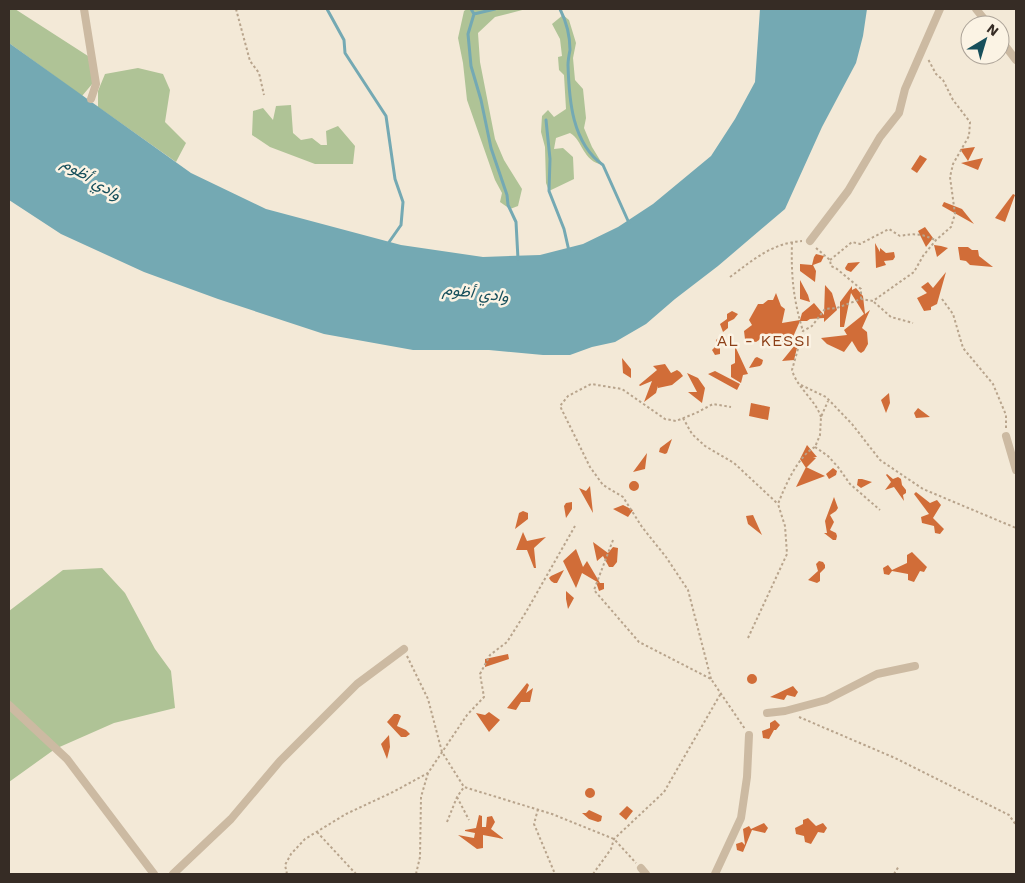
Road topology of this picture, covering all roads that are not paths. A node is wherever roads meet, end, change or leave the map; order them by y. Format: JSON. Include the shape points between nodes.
{"nodes":[{"id":1,"x":84,"y":9,"type":"edge"},
{"id":2,"x":940,"y":9,"type":"edge"},
{"id":3,"x":91,"y":99,"type":"dead end"},
{"id":4,"x":810,"y":241,"type":"road end"},
{"id":5,"x":1006,"y":436,"type":"road end"},
{"id":6,"x":1016,"y":470,"type":"edge"},
{"id":7,"x":404,"y":649,"type":"road end"},
{"id":8,"x":915,"y":666,"type":"dead end"},
{"id":9,"x":9,"y":705,"type":"edge"},
{"id":10,"x":767,"y":713,"type":"dead end"},
{"id":11,"x":749,"y":735,"type":"road end"},
{"id":12,"x":154,"y":874,"type":"edge"},
{"id":13,"x":173,"y":874,"type":"edge"},
{"id":14,"x":715,"y":874,"type":"edge"}],
"edges":[{"from":1,"to":3,"type":"street","via":[[96,84]]},
{"from":2,"to":4,"type":"street","via":[[896,117],[848,191]]},
{"from":5,"to":6,"type":"street"},
{"from":7,"to":13,"type":"street","via":[[357,684],[280,761],[231,819]]},
{"from":8,"to":10,"type":"street","via":[[876,674],[826,700]]},
{"from":9,"to":12,"type":"street","via":[[67,760]]},
{"from":11,"to":14,"type":"street","via":[[741,818]]}]}
